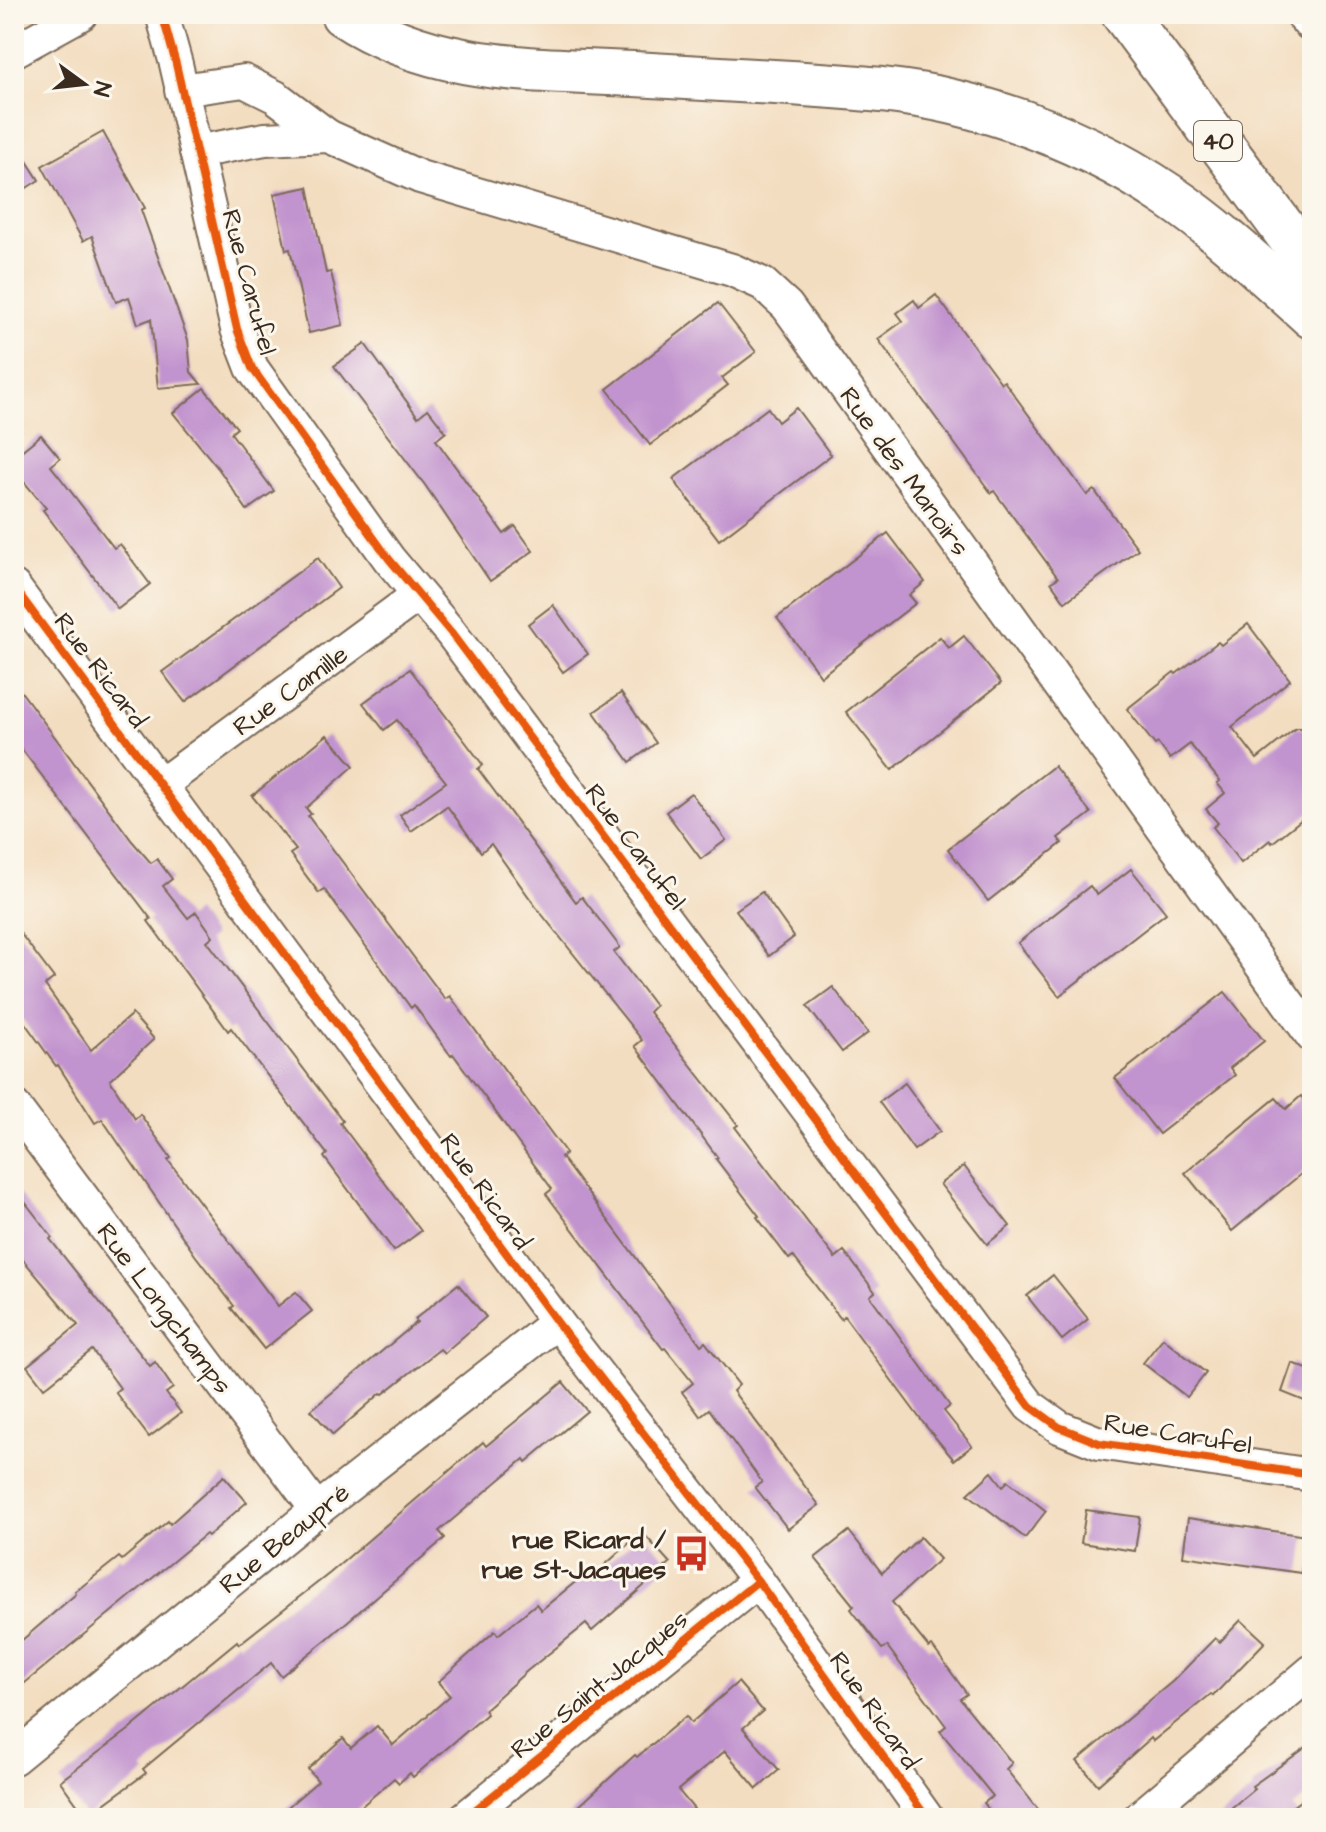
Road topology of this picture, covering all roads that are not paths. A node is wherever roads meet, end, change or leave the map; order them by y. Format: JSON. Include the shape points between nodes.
{"nodes":[{"id":1,"x":81,"y":14,"type":"edge"},
{"id":2,"x":162,"y":14,"type":"edge"},
{"id":3,"x":343,"y":14,"type":"edge"},
{"id":4,"x":1124,"y":14,"type":"edge"},
{"id":5,"x":14,"y":51,"type":"edge"},
{"id":6,"x":181,"y":90,"type":"junction"},
{"id":7,"x":328,"y":136,"type":"junction"},
{"id":8,"x":196,"y":152,"type":"junction"},
{"id":9,"x":1312,"y":267,"type":"edge"},
{"id":10,"x":1312,"y":316,"type":"edge"},
{"id":11,"x":14,"y":587,"type":"edge"},
{"id":12,"x":418,"y":595,"type":"junction"},
{"id":13,"x":162,"y":784,"type":"junction"},
{"id":14,"x":1312,"y":1036,"type":"edge"},
{"id":15,"x":14,"y":1106,"type":"edge"},
{"id":16,"x":557,"y":1322,"type":"junction"},
{"id":17,"x":1312,"y":1475,"type":"edge"},
{"id":18,"x":317,"y":1510,"type":"junction"},
{"id":19,"x":758,"y":1581,"type":"junction"},
{"id":20,"x":1312,"y":1671,"type":"edge"},
{"id":21,"x":14,"y":1758,"type":"edge"},
{"id":22,"x":465,"y":1818,"type":"edge"},
{"id":23,"x":927,"y":1818,"type":"edge"},
{"id":24,"x":1139,"y":1818,"type":"edge"}],
"edges":[{"from":1,"to":5,"type":"street"},
{"from":2,"to":6,"type":"street","name":"Rue Carufel"},
{"from":3,"to":10,"type":"highway","via":[[392,41],[466,63],[867,88],[953,102],[1014,119],[1067,140],[1169,196]]},
{"from":4,"to":9,"type":"highway","number":"40"},
{"from":6,"to":7,"type":"street","name":"Rue des Manoirs","via":[[244,81],[276,97]]},
{"from":6,"to":8,"type":"street","name":"Rue Carufel"},
{"from":7,"to":8,"type":"street","name":"Rue des Manoirs","via":[[265,139]]},
{"from":7,"to":14,"type":"street","name":"Rue des Manoirs","via":[[420,177],[732,270],[763,284],[787,306]]},
{"from":8,"to":12,"type":"street","name":"Rue Carufel","via":[[243,352]]},
{"from":11,"to":13,"type":"street","name":"Rue Ricard"},
{"from":12,"to":13,"type":"street","name":"Rue Camille"},
{"from":12,"to":17,"type":"street","name":"Rue Carufel","via":[[1030,1406],[1059,1427],[1099,1443]]},
{"from":13,"to":16,"type":"street","name":"Rue Ricard"},
{"from":15,"to":18,"type":"street","name":"Rue Longchamps"},
{"from":16,"to":18,"type":"street","name":"Rue Beaupré"},
{"from":16,"to":19,"type":"street","name":"Rue Ricard"},
{"from":18,"to":21,"type":"street","name":"Rue Beaupré"},
{"from":19,"to":22,"type":"street","name":"Rue Saint-Jacques"},
{"from":19,"to":23,"type":"street","name":"Rue Ricard"},
{"from":20,"to":24,"type":"street"}]}
